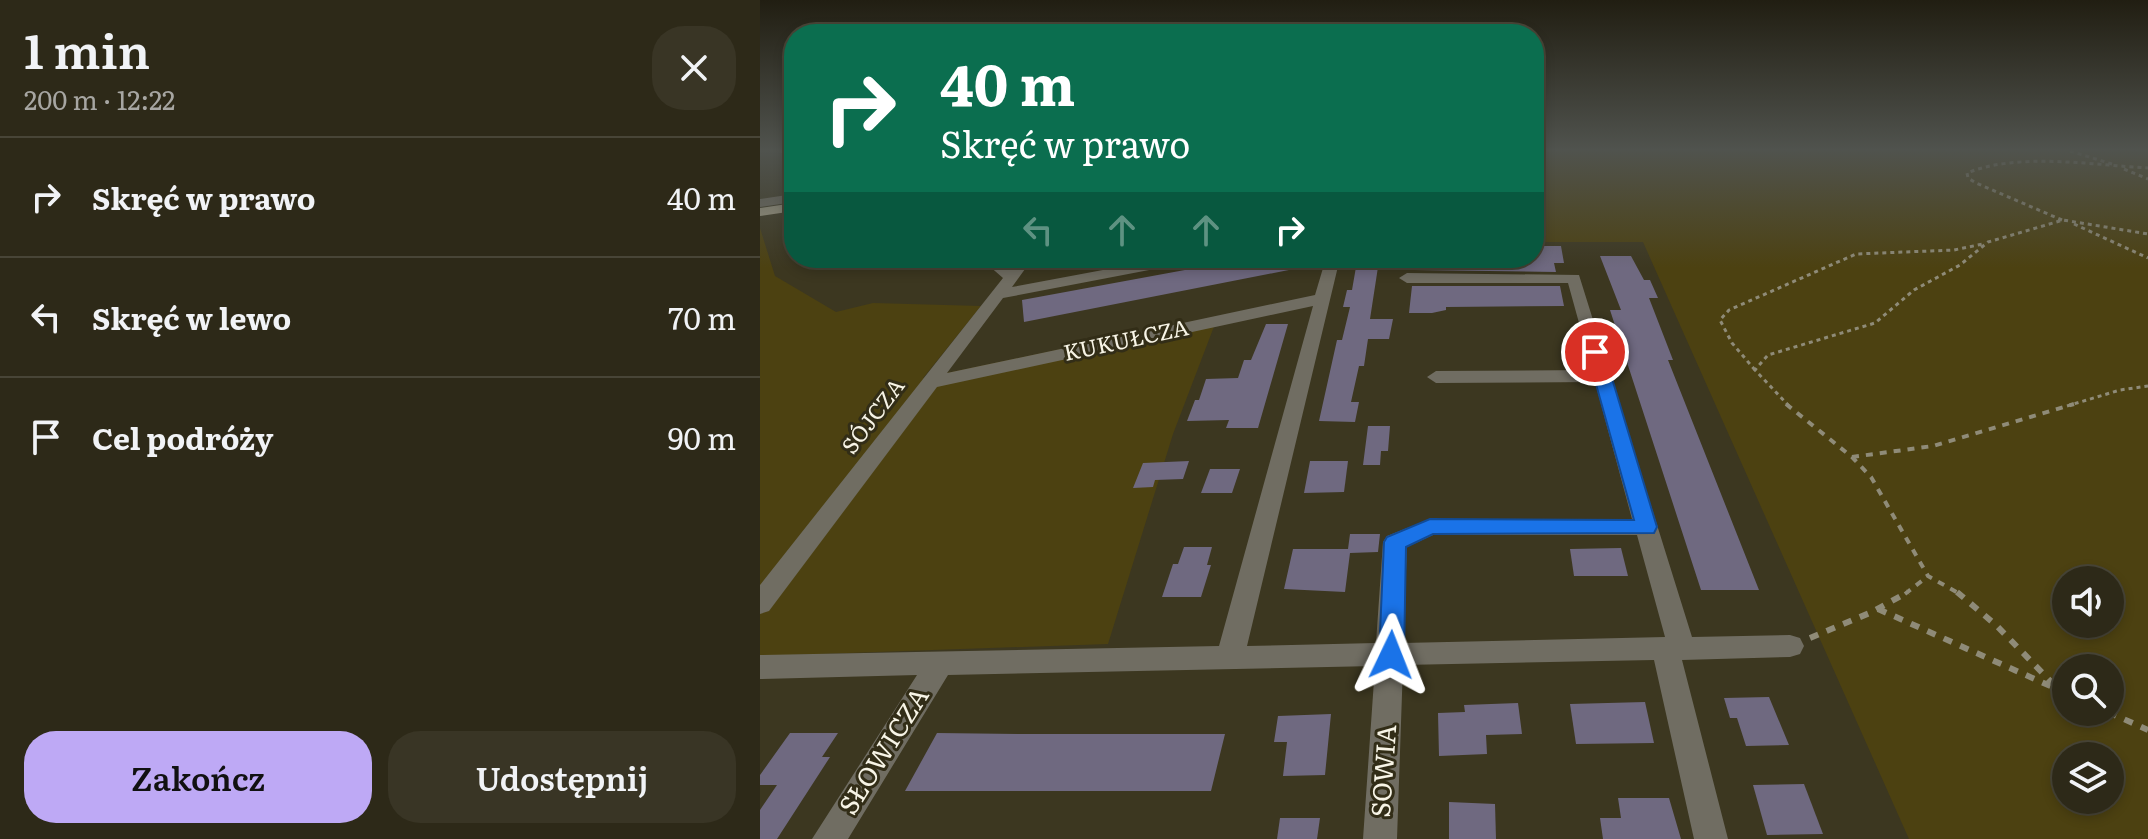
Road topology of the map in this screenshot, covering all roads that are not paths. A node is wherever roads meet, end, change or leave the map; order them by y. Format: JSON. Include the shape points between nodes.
{"nodes":[{"id":1,"x":784,"y":199,"type":"edge"},
{"id":2,"x":760,"y":203,"type":"edge"},
{"id":3,"x":784,"y":208,"type":"edge"},
{"id":4,"x":760,"y":212,"type":"edge"},
{"id":5,"x":1000,"y":268,"type":"edge"},
{"id":6,"x":1017,"y":268,"type":"edge"},
{"id":7,"x":1138,"y":268,"type":"edge"},
{"id":8,"x":1331,"y":268,"type":"edge"},
{"id":9,"x":1010,"y":276,"type":"junction"},
{"id":10,"x":1407,"y":278,"type":"dead end"},
{"id":11,"x":996,"y":295,"type":"junction"},
{"id":12,"x":1325,"y":298,"type":"junction"},
{"id":13,"x":1603,"y":376,"type":"junction"},
{"id":14,"x":1436,"y":377,"type":"dead end"},
{"id":15,"x":929,"y":383,"type":"junction"},
{"id":16,"x":1647,"y":527,"type":"junction"},
{"id":17,"x":760,"y":604,"type":"edge"},
{"id":18,"x":1790,"y":646,"type":"road end"},
{"id":19,"x":1674,"y":649,"type":"junction"},
{"id":20,"x":1391,"y":655,"type":"junction"},
{"id":21,"x":1230,"y":658,"type":"junction"},
{"id":22,"x":940,"y":664,"type":"junction"},
{"id":23,"x":760,"y":667,"type":"edge"},
{"id":24,"x":829,"y":839,"type":"edge"},
{"id":25,"x":1380,"y":839,"type":"edge"},
{"id":26,"x":1711,"y":839,"type":"edge"}],
"edges":[{"from":1,"to":2,"type":"street"},
{"from":3,"to":4,"type":"main road"},
{"from":5,"to":9,"type":"street"},
{"from":6,"to":9,"type":"street","name":"SÓJCZA"},
{"from":7,"to":11,"type":"street"},
{"from":8,"to":12,"type":"street"},
{"from":9,"to":11,"type":"street","name":"SÓJCZA"},
{"from":10,"to":13,"type":"street","via":[[1574,278]]},
{"from":11,"to":15,"type":"street","name":"SÓJCZA"},
{"from":12,"to":15,"type":"street","name":"KUKUŁCZA"},
{"from":12,"to":21,"type":"street"},
{"from":13,"to":14,"type":"street"},
{"from":13,"to":16,"type":"street"},
{"from":15,"to":17,"type":"street","name":"SÓJCZA"},
{"from":16,"to":19,"type":"street"},
{"from":16,"to":20,"type":"street","name":"SOWIA","via":[[1430,527],[1395,542]]},
{"from":18,"to":19,"type":"street"},
{"from":19,"to":20,"type":"street"},
{"from":19,"to":26,"type":"street"},
{"from":20,"to":21,"type":"street"},
{"from":20,"to":25,"type":"street","name":"SOWIA"},
{"from":21,"to":22,"type":"street"},
{"from":22,"to":23,"type":"street"},
{"from":22,"to":24,"type":"street","name":"SŁOWICZA"}]}
